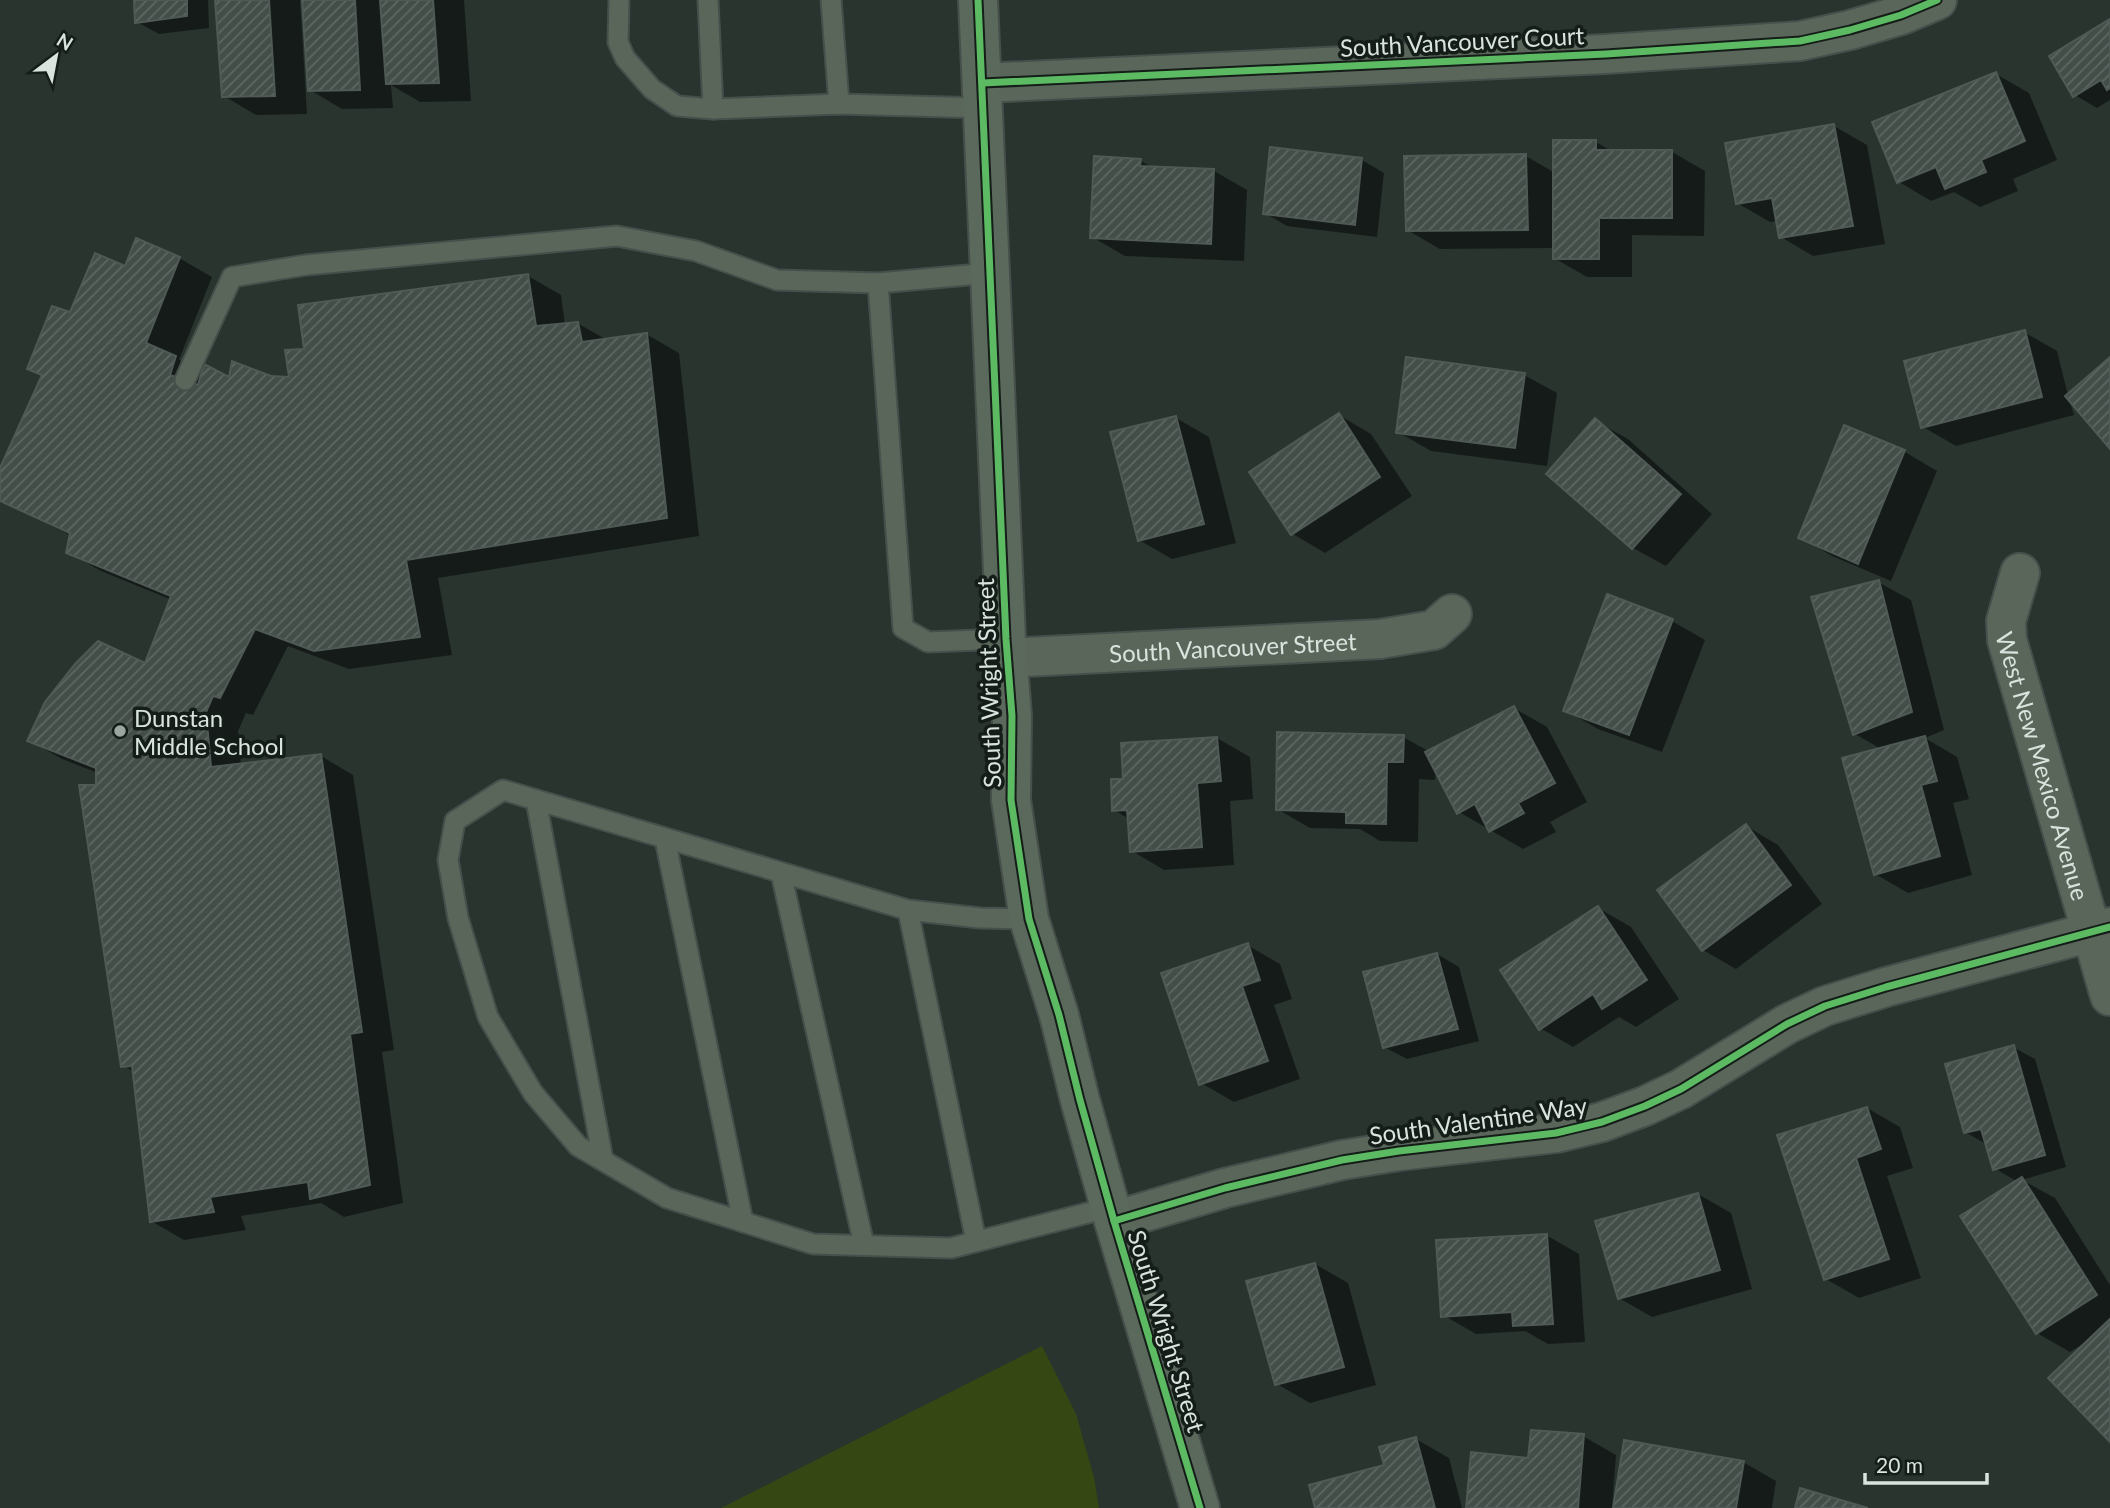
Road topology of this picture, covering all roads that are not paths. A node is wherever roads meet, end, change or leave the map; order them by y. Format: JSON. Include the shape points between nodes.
{"nodes":[{"id":1,"x":619,"y":0,"type":"edge"},
{"id":2,"x":708,"y":0,"type":"edge"},
{"id":3,"x":831,"y":0,"type":"edge"},
{"id":4,"x":978,"y":0,"type":"edge"},
{"id":5,"x":1937,"y":0,"type":"edge"},
{"id":6,"x":984,"y":96,"type":"junction"},
{"id":7,"x":839,"y":104,"type":"junction"},
{"id":8,"x":713,"y":109,"type":"junction"},
{"id":9,"x":991,"y":273,"type":"junction"},
{"id":10,"x":878,"y":283,"type":"junction"},
{"id":11,"x":185,"y":380,"type":"dead end"},
{"id":12,"x":2020,"y":573,"type":"dead end"},
{"id":13,"x":1452,"y":614,"type":"dead end"},
{"id":14,"x":1006,"y":649,"type":"junction"},
{"id":15,"x":536,"y":800,"type":"junction"},
{"id":16,"x":665,"y":839,"type":"junction"},
{"id":17,"x":781,"y":873,"type":"junction"},
{"id":18,"x":908,"y":910,"type":"junction"},
{"id":19,"x":1029,"y":919,"type":"junction"},
{"id":20,"x":2100,"y":930,"type":"edge"},
{"id":21,"x":2110,"y":996,"type":"edge"},
{"id":22,"x":603,"y":1160,"type":"junction"},
{"id":23,"x":1112,"y":1214,"type":"junction"},
{"id":24,"x":743,"y":1222,"type":"junction"},
{"id":25,"x":976,"y":1241,"type":"junction"},
{"id":26,"x":864,"y":1245,"type":"junction"},
{"id":27,"x":1200,"y":1508,"type":"edge"}],
"edges":[{"from":1,"to":8,"type":"lane","via":[[618,42],[639,75],[677,106]]},
{"from":2,"to":8,"type":"lane"},
{"from":3,"to":7,"type":"lane"},
{"from":4,"to":6,"type":"street","name":"South Wright Street"},
{"from":5,"to":6,"type":"street","name":"South Vancouver Court","via":[[1888,19],[1800,41]]},
{"from":6,"to":7,"type":"lane"},
{"from":6,"to":9,"type":"street","name":"South Wright Street"},
{"from":7,"to":8,"type":"lane"},
{"from":9,"to":10,"type":"lane"},
{"from":9,"to":14,"type":"street","name":"South Wright Street"},
{"from":10,"to":11,"type":"lane","via":[[778,280],[696,251],[617,236],[306,265],[232,277]]},
{"from":10,"to":14,"type":"lane","via":[[903,628],[928,642]]},
{"from":12,"to":20,"type":"street","name":"West New Mexico Avenue","via":[[2006,621],[2007,640]]},
{"from":13,"to":14,"type":"street","name":"South Vancouver Street","via":[[1434,630],[1380,639]]},
{"from":14,"to":19,"type":"street","name":"South Wright Street","via":[[1012,800]]},
{"from":15,"to":16,"type":"lane"},
{"from":15,"to":22,"type":"lane"},
{"from":15,"to":22,"type":"lane","via":[[503,790],[455,821],[448,860],[457,918],[488,1017],[533,1093],[579,1146]]},
{"from":16,"to":17,"type":"lane"},
{"from":16,"to":24,"type":"lane"},
{"from":17,"to":18,"type":"lane"},
{"from":17,"to":26,"type":"lane"},
{"from":18,"to":19,"type":"lane"},
{"from":18,"to":25,"type":"lane"},
{"from":19,"to":23,"type":"street","name":"South Wright Street"},
{"from":20,"to":21,"type":"street","name":"West New Mexico Avenue"},
{"from":20,"to":23,"type":"street","name":"South Valentine Way","via":[[1825,1006],[1681,1089],[1602,1122],[1556,1133],[1342,1160]]},
{"from":22,"to":24,"type":"lane","via":[[667,1198]]},
{"from":23,"to":25,"type":"lane"},
{"from":23,"to":27,"type":"street","name":"South Wright Street"},
{"from":24,"to":26,"type":"lane","via":[[813,1244]]},
{"from":25,"to":26,"type":"lane","via":[[951,1248]]}]}
